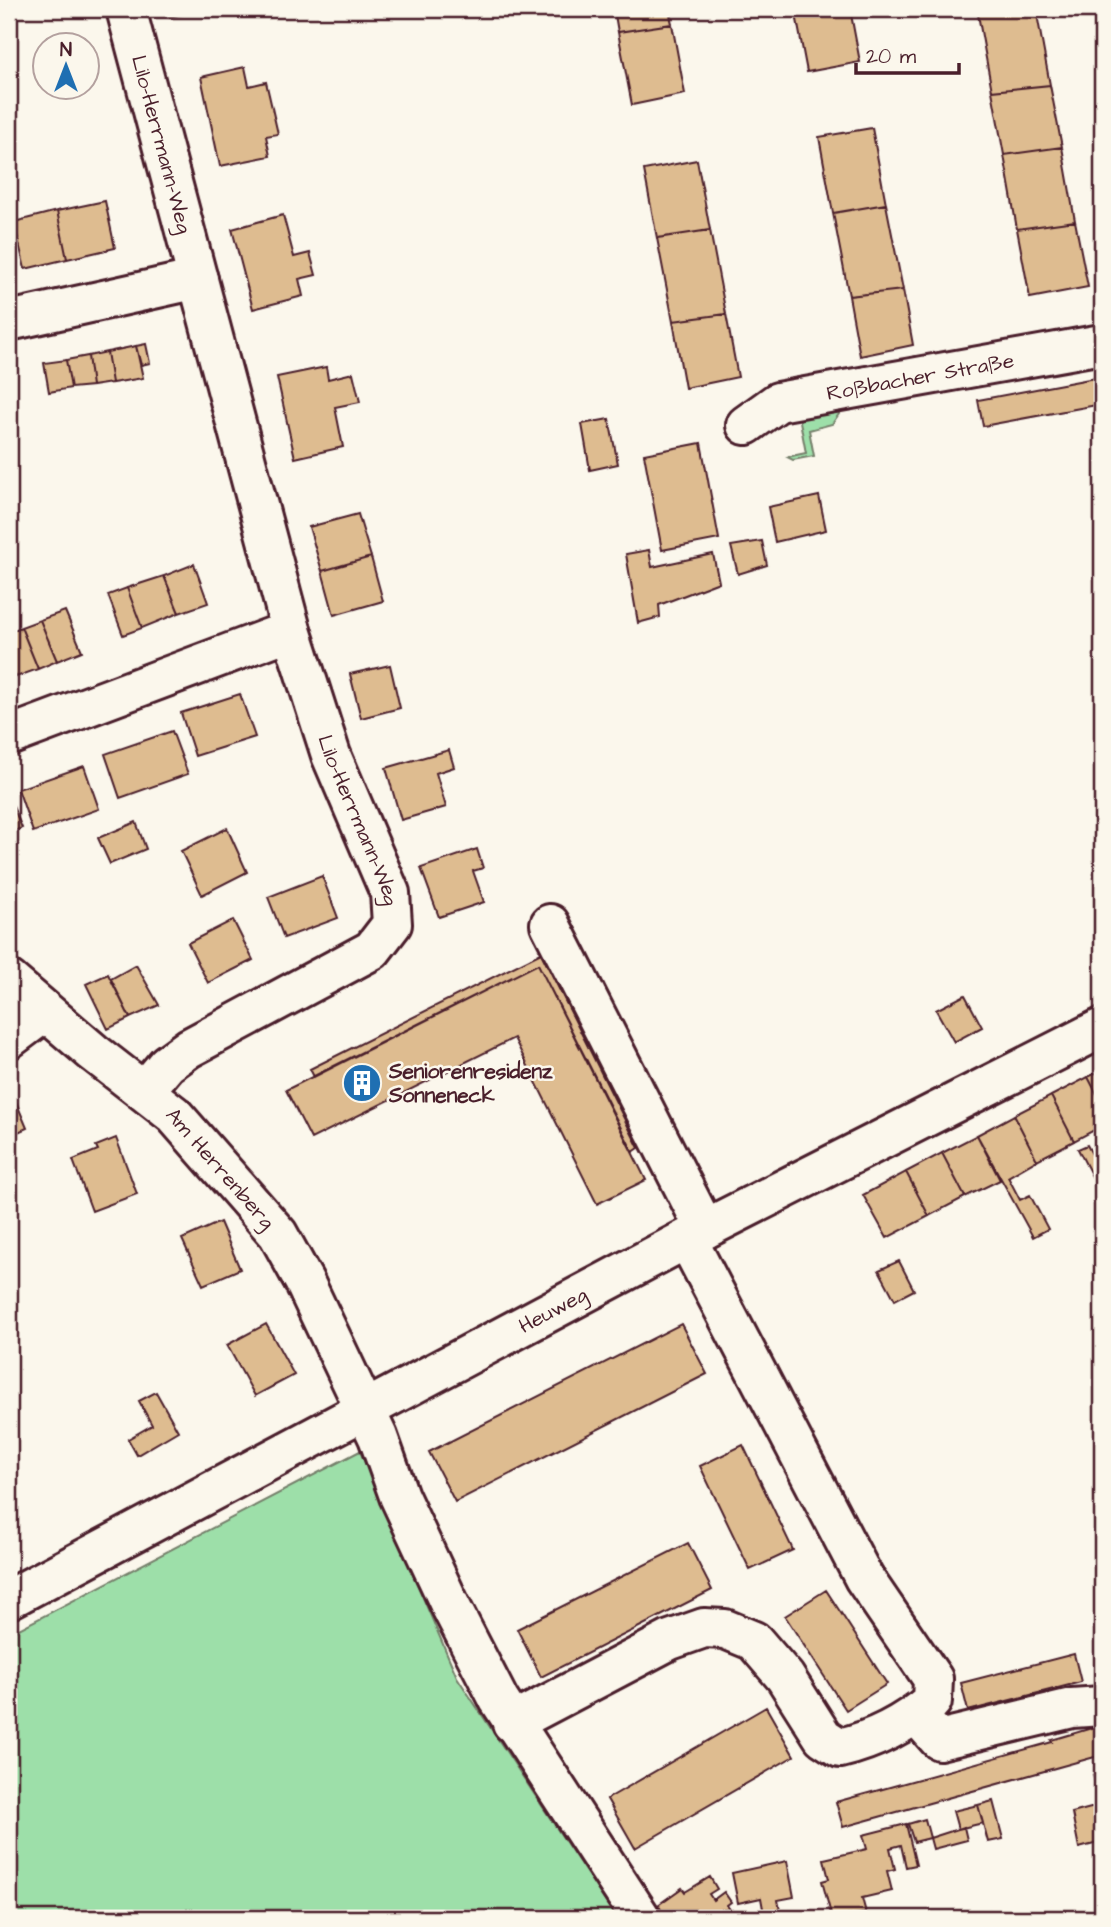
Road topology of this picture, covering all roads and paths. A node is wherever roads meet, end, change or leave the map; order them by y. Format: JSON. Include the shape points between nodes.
{"nodes":[{"id":1,"x":126,"y":9,"type":"edge"},
{"id":2,"x":198,"y":279,"type":"junction"},
{"id":3,"x":9,"y":321,"type":"edge"},
{"id":4,"x":1102,"y":344,"type":"edge"},
{"id":5,"x":746,"y":425,"type":"dead end"},
{"id":6,"x":291,"y":630,"type":"junction"},
{"id":7,"x":9,"y":736,"type":"edge"},
{"id":8,"x":550,"y":924,"type":"dead end"},
{"id":9,"x":9,"y":980,"type":"edge"},
{"id":10,"x":45,"y":1012,"type":"junction"},
{"id":11,"x":1102,"y":1028,"type":"edge"},
{"id":12,"x":9,"y":1039,"type":"edge"},
{"id":13,"x":145,"y":1090,"type":"junction"},
{"id":14,"x":696,"y":1234,"type":"junction"},
{"id":15,"x":365,"y":1409,"type":"junction"},
{"id":16,"x":9,"y":1599,"type":"edge"},
{"id":17,"x":1102,"y":1706,"type":"edge"},
{"id":18,"x":916,"y":1714,"type":"junction"},
{"id":19,"x":512,"y":1723,"type":"junction"},
{"id":20,"x":641,"y":1918,"type":"edge"}],
"edges":[{"from":1,"to":2,"type":"street","name":"Lilo-Herrmann-Weg"},
{"from":2,"to":3,"type":"street"},
{"from":2,"to":6,"type":"street","name":"Lilo-Herrmann-Weg"},
{"from":4,"to":5,"type":"street","name":"Roßbacher Straße","via":[[778,401]]},
{"from":6,"to":7,"type":"street"},
{"from":6,"to":13,"type":"street","name":"Lilo-Herrmann-Weg","via":[[331,755],[390,893],[392,924],[372,950],[189,1048],[167,1064]]},
{"from":8,"to":14,"type":"street"},
{"from":9,"to":10,"type":"street","name":"Am Herrenberg"},
{"from":10,"to":12,"type":"street"},
{"from":10,"to":13,"type":"street","name":"Am Herrenberg"},
{"from":11,"to":14,"type":"street","name":"Heuweg"},
{"from":13,"to":15,"type":"street","name":"Am Herrenberg","via":[[209,1152],[278,1234]]},
{"from":14,"to":15,"type":"street","name":"Heuweg"},
{"from":14,"to":18,"type":"street","via":[[864,1578],[933,1679],[932,1701]]},
{"from":15,"to":16,"type":"street","name":"Heuweg"},
{"from":15,"to":19,"type":"street","name":"Am Herrenberg","via":[[444,1593]]},
{"from":17,"to":18,"type":"street","via":[[1072,1708],[940,1740]]},
{"from":18,"to":19,"type":"street","via":[[867,1741],[840,1748],[823,1737],[785,1677],[754,1642],[725,1629],[704,1628],[670,1640]]},
{"from":19,"to":20,"type":"street","name":"Am Herrenberg"}]}
